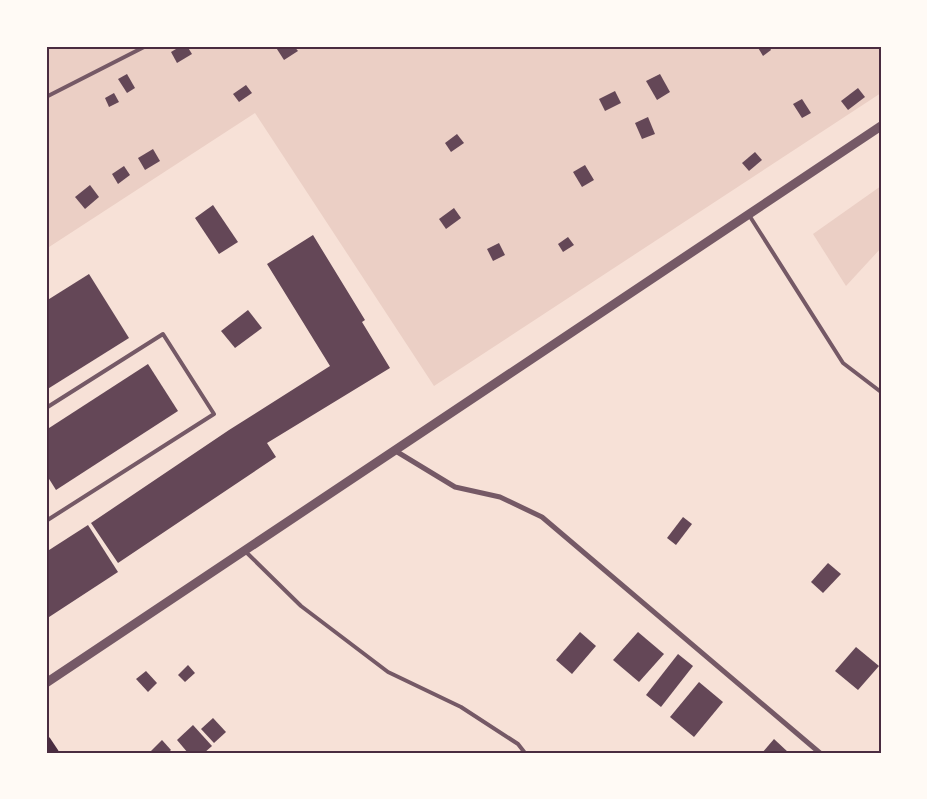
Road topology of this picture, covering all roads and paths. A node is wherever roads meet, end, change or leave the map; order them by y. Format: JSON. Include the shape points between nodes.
{"nodes":[{"id":1,"x":146,"y":46,"type":"edge"},
{"id":2,"x":46,"y":97,"type":"edge"},
{"id":3,"x":881,"y":126,"type":"edge"},
{"id":4,"x":748,"y":213,"type":"junction"},
{"id":5,"x":881,"y":392,"type":"edge"},
{"id":6,"x":46,"y":408,"type":"edge"},
{"id":7,"x":394,"y":450,"type":"junction"},
{"id":8,"x":46,"y":521,"type":"edge"},
{"id":9,"x":244,"y":550,"type":"junction"},
{"id":10,"x":46,"y":683,"type":"edge"},
{"id":11,"x":46,"y":741,"type":"edge"},
{"id":12,"x":54,"y":753,"type":"edge"},
{"id":13,"x":525,"y":753,"type":"edge"},
{"id":14,"x":820,"y":753,"type":"edge"}],
"edges":[{"from":1,"to":2,"type":"lane"},
{"from":3,"to":4,"type":"street"},
{"from":4,"to":5,"type":"lane","via":[[843,363]]},
{"from":4,"to":7,"type":"street"},
{"from":6,"to":8,"type":"lane","via":[[163,334],[214,414]]},
{"from":7,"to":9,"type":"street"},
{"from":7,"to":14,"type":"street","via":[[455,487],[500,497],[542,517]]},
{"from":9,"to":10,"type":"street"},
{"from":9,"to":13,"type":"lane","via":[[302,606],[388,672],[461,707],[518,744]]},
{"from":11,"to":12,"type":"main road"}]}
